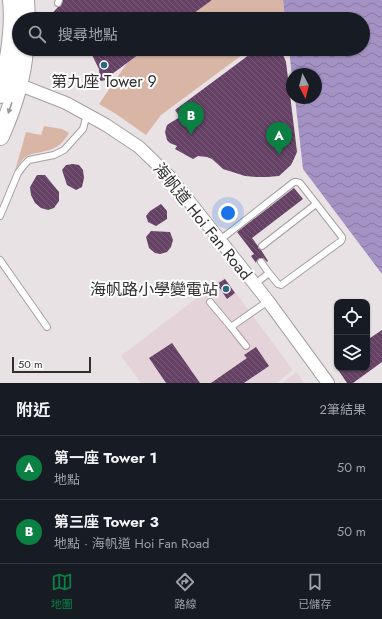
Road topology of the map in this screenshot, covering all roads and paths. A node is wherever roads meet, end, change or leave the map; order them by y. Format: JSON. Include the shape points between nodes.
{"nodes":[{"id":1,"x":12,"y":0,"type":"edge"},
{"id":2,"x":25,"y":0,"type":"edge"},
{"id":3,"x":13,"y":12,"type":"edge"},
{"id":4,"x":26,"y":12,"type":"edge"},
{"id":5,"x":12,"y":31,"type":"edge"},
{"id":6,"x":23,"y":56,"type":"edge"},
{"id":7,"x":6,"y":85,"type":"edge"},
{"id":8,"x":87,"y":114,"type":"junction"},
{"id":9,"x":0,"y":136,"type":"edge"},
{"id":10,"x":316,"y":204,"type":"junction"},
{"id":11,"x":0,"y":216,"type":"edge"},
{"id":12,"x":220,"y":240,"type":"junction"},
{"id":13,"x":262,"y":246,"type":"dead end"},
{"id":14,"x":0,"y":260,"type":"edge"},
{"id":15,"x":261,"y":262,"type":"dead end"},
{"id":16,"x":269,"y":273,"type":"junction"},
{"id":17,"x":255,"y":284,"type":"junction"},
{"id":18,"x":268,"y":301,"type":"junction"},
{"id":19,"x":210,"y":302,"type":"dead end"},
{"id":20,"x":47,"y":326,"type":"dead end"},
{"id":21,"x":230,"y":327,"type":"junction"},
{"id":22,"x":246,"y":346,"type":"dead end"},
{"id":23,"x":328,"y":383,"type":"edge"}],
"edges":[{"from":1,"to":3,"type":"street"},
{"from":2,"to":4,"type":"street"},
{"from":5,"to":7,"type":"street"},
{"from":6,"to":7,"type":"street","via":[[22,70]]},
{"from":7,"to":8,"type":"street","name":"海帆道 Hoi Fan Road","via":[[66,103]]},
{"from":7,"to":9,"type":"street","one_way":true},
{"from":8,"to":11,"type":"lane","via":[[82,129],[64,150],[29,160],[24,165],[18,173]]},
{"from":8,"to":12,"type":"street","name":"海帆道 Hoi Fan Road","via":[[139,147],[170,177]]},
{"from":10,"to":12,"type":"lane","via":[[300,183],[294,182]]},
{"from":10,"to":13,"type":"lane"},
{"from":10,"to":16,"type":"lane","via":[[342,239],[281,284],[278,284]]},
{"from":12,"to":17,"type":"street","name":"海帆道 Hoi Fan Road"},
{"from":14,"to":20,"type":"lane"},
{"from":15,"to":16,"type":"lane"},
{"from":16,"to":17,"type":"lane"},
{"from":17,"to":18,"type":"street","name":"海帆道 Hoi Fan Road"},
{"from":18,"to":21,"type":"lane"},
{"from":18,"to":23,"type":"street","name":"海帆道 Hoi Fan Road"},
{"from":19,"to":21,"type":"lane"},
{"from":21,"to":22,"type":"lane"}]}
